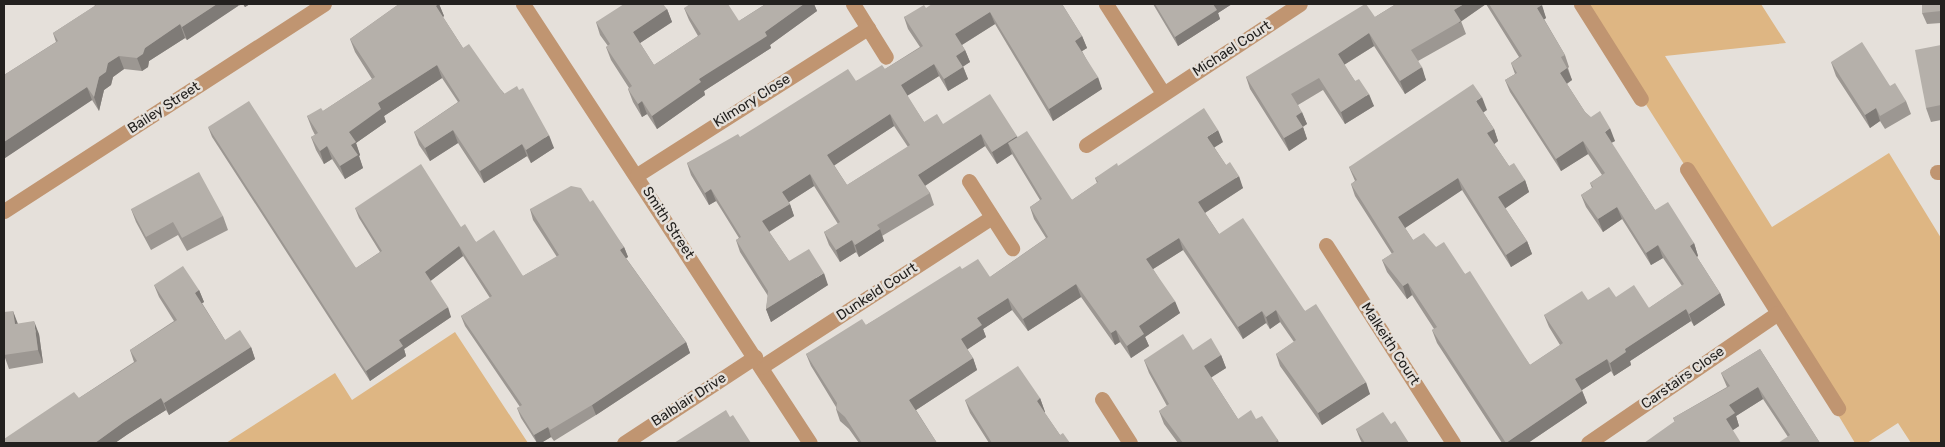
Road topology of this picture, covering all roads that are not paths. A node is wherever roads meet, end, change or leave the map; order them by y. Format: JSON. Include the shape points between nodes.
{"nodes":[{"id":1,"x":324,"y":4,"type":"edge"},
{"id":2,"x":524,"y":4,"type":"edge"},
{"id":3,"x":853,"y":4,"type":"edge"},
{"id":4,"x":1106,"y":4,"type":"edge"},
{"id":5,"x":1300,"y":4,"type":"edge"},
{"id":6,"x":1581,"y":4,"type":"edge"},
{"id":7,"x":868,"y":28,"type":"junction"},
{"id":8,"x":886,"y":57,"type":"dead end"},
{"id":9,"x":1163,"y":93,"type":"junction"},
{"id":10,"x":1641,"y":99,"type":"dead end"},
{"id":11,"x":1086,"y":145,"type":"dead end"},
{"id":12,"x":1687,"y":169,"type":"dead end"},
{"id":13,"x":637,"y":175,"type":"junction"},
{"id":14,"x":969,"y":181,"type":"dead end"},
{"id":15,"x":4,"y":211,"type":"edge"},
{"id":16,"x":992,"y":217,"type":"junction"},
{"id":17,"x":1326,"y":245,"type":"dead end"},
{"id":18,"x":1012,"y":248,"type":"dead end"},
{"id":19,"x":1778,"y":313,"type":"junction"},
{"id":20,"x":758,"y":362,"type":"junction"},
{"id":21,"x":1102,"y":399,"type":"dead end"},
{"id":22,"x":1838,"y":408,"type":"dead end"},
{"id":23,"x":624,"y":443,"type":"edge"},
{"id":24,"x":810,"y":443,"type":"edge"},
{"id":25,"x":1130,"y":443,"type":"edge"},
{"id":26,"x":1454,"y":443,"type":"edge"},
{"id":27,"x":1588,"y":443,"type":"edge"}],
"edges":[{"from":1,"to":15,"type":"street","name":"Bailey Street"},
{"from":2,"to":13,"type":"street","name":"Smith Street"},
{"from":3,"to":7,"type":"street"},
{"from":4,"to":9,"type":"street"},
{"from":5,"to":9,"type":"street","name":"Michael Court"},
{"from":6,"to":10,"type":"street"},
{"from":7,"to":8,"type":"street"},
{"from":7,"to":13,"type":"street","name":"Kilmory Close"},
{"from":9,"to":11,"type":"street","name":"Michael Court"},
{"from":12,"to":19,"type":"street"},
{"from":13,"to":20,"type":"street","name":"Smith Street"},
{"from":14,"to":16,"type":"street"},
{"from":16,"to":18,"type":"street"},
{"from":16,"to":20,"type":"street","name":"Dunkeld Court"},
{"from":17,"to":26,"type":"street","name":"Malkeith Court"},
{"from":19,"to":22,"type":"street"},
{"from":19,"to":27,"type":"street","name":"Carstairs Close"},
{"from":20,"to":23,"type":"street","name":"Balblair Drive"},
{"from":20,"to":24,"type":"street","name":"Smith Street"},
{"from":21,"to":25,"type":"street"}]}
